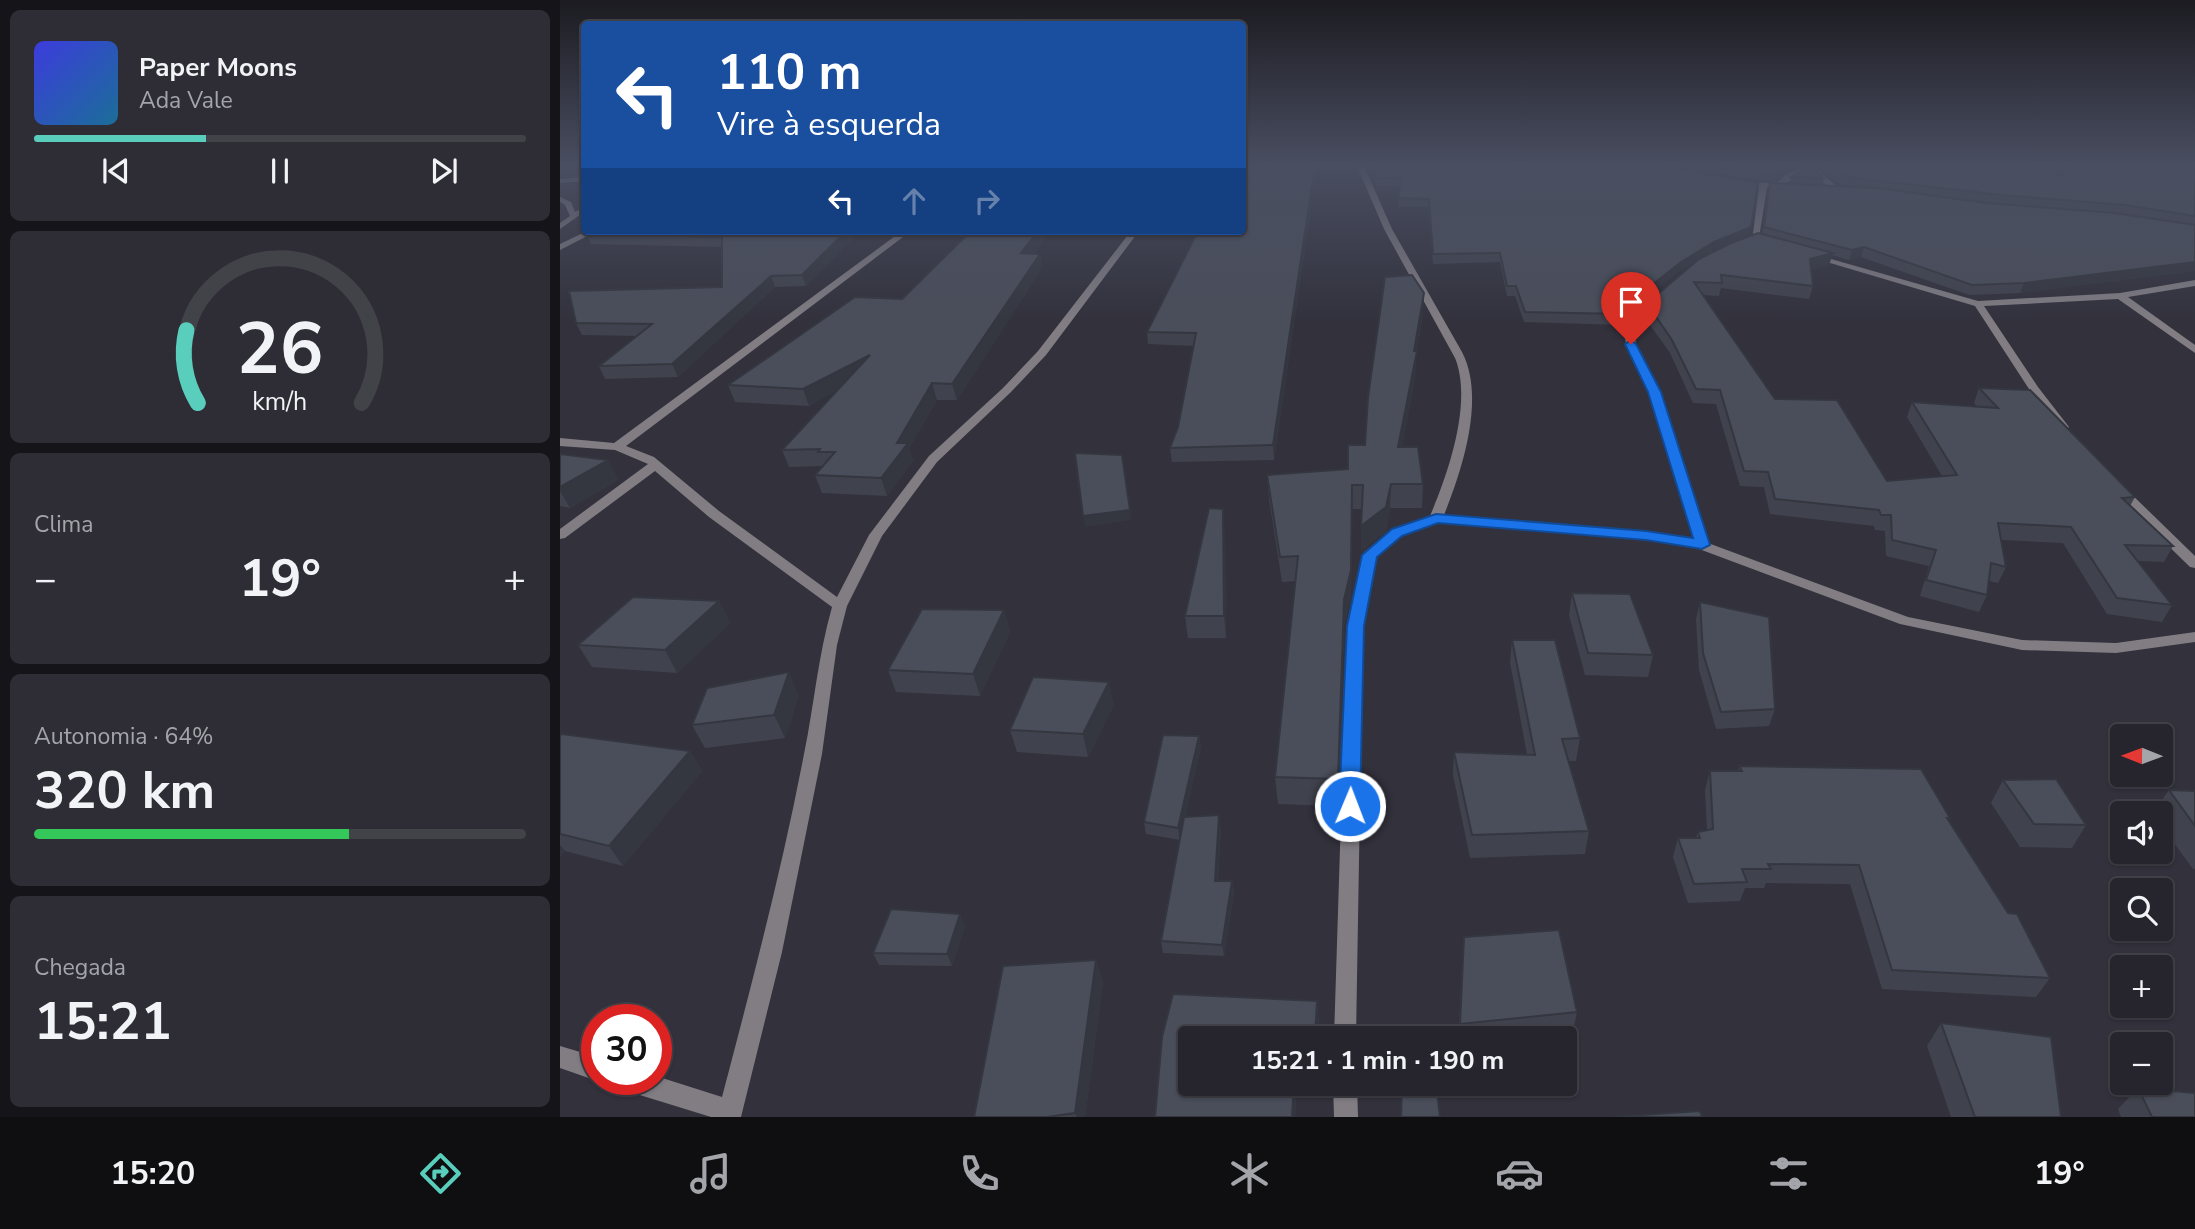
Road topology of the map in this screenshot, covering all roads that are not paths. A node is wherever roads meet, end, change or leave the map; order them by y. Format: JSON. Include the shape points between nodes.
{"nodes":[{"id":1,"x":1381,"y":218,"type":"edge"},
{"id":2,"x":1759,"y":218,"type":"edge"},
{"id":3,"x":585,"y":235,"type":"edge"},
{"id":4,"x":902,"y":235,"type":"edge"},
{"id":5,"x":1132,"y":235,"type":"edge"},
{"id":6,"x":1780,"y":246,"type":"edge"},
{"id":7,"x":560,"y":247,"type":"edge"},
{"id":8,"x":1806,"y":253,"type":"edge"},
{"id":9,"x":2195,"y":283,"type":"edge"},
{"id":10,"x":2120,"y":296,"type":"junction"},
{"id":11,"x":1657,"y":298,"type":"edge"},
{"id":12,"x":1978,"y":304,"type":"junction"},
{"id":13,"x":2195,"y":350,"type":"edge"},
{"id":14,"x":2071,"y":438,"type":"edge"},
{"id":15,"x":560,"y":442,"type":"edge"},
{"id":16,"x":617,"y":447,"type":"junction"},
{"id":17,"x":655,"y":465,"type":"junction"},
{"id":18,"x":2105,"y":476,"type":"edge"},
{"id":19,"x":1436,"y":518,"type":"junction"},
{"id":20,"x":560,"y":535,"type":"edge"},
{"id":21,"x":1702,"y":545,"type":"junction"},
{"id":22,"x":2195,"y":564,"type":"edge"},
{"id":23,"x":840,"y":606,"type":"junction"},
{"id":24,"x":2195,"y":637,"type":"edge"},
{"id":25,"x":1345,"y":1026,"type":"edge"},
{"id":26,"x":560,"y":1057,"type":"edge"},
{"id":27,"x":581,"y":1064,"type":"edge"},
{"id":28,"x":672,"y":1094,"type":"edge"},
{"id":29,"x":1345,"y":1096,"type":"edge"},
{"id":30,"x":730,"y":1114,"type":"edge"},
{"id":31,"x":1346,"y":1117,"type":"edge"}],
"edges":[{"from":1,"to":19,"type":"street","via":[[1466,375],[1452,474]]},
{"from":2,"to":6,"type":"street","via":[[1759,229],[1750,241]]},
{"from":3,"to":7,"type":"street"},
{"from":4,"to":16,"type":"street"},
{"from":5,"to":23,"type":"street","via":[[1042,353],[933,459],[876,535]]},
{"from":8,"to":12,"type":"street"},
{"from":9,"to":10,"type":"street"},
{"from":10,"to":12,"type":"street"},
{"from":10,"to":13,"type":"street"},
{"from":11,"to":21,"type":"street","via":[[1628,325],[1631,344],[1654,392]]},
{"from":12,"to":14,"type":"street"},
{"from":15,"to":16,"type":"street"},
{"from":16,"to":17,"type":"street"},
{"from":17,"to":20,"type":"street"},
{"from":17,"to":23,"type":"street"},
{"from":18,"to":22,"type":"street"},
{"from":19,"to":21,"type":"street"},
{"from":19,"to":25,"type":"street","via":[[1397,533],[1370,555],[1355,626]]},
{"from":21,"to":24,"type":"street","via":[[1905,621],[2022,645],[2116,648]]},
{"from":23,"to":30,"type":"street","via":[[771,953]]},
{"from":26,"to":27,"type":"street"},
{"from":28,"to":30,"type":"street"},
{"from":29,"to":31,"type":"street"}]}
